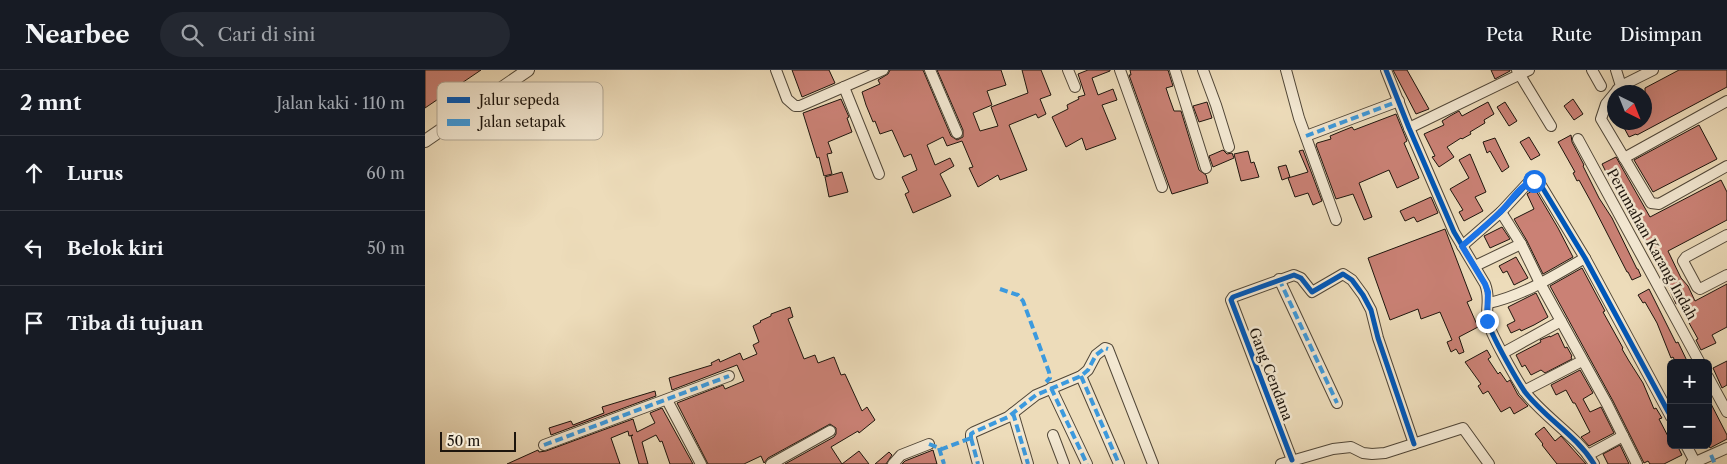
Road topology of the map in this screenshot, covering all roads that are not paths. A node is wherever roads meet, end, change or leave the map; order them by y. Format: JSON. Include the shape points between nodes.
{"nodes":[{"id":1,"x":528,"y":70,"type":"edge"},
{"id":2,"x":777,"y":70,"type":"edge"},
{"id":3,"x":883,"y":70,"type":"edge"},
{"id":4,"x":929,"y":70,"type":"edge"},
{"id":5,"x":1068,"y":70,"type":"edge"},
{"id":6,"x":1120,"y":70,"type":"edge"},
{"id":7,"x":1175,"y":70,"type":"edge"},
{"id":8,"x":1203,"y":70,"type":"edge"},
{"id":9,"x":1286,"y":70,"type":"edge"},
{"id":10,"x":1386,"y":70,"type":"edge"},
{"id":11,"x":1592,"y":70,"type":"edge"},
{"id":12,"x":1616,"y":70,"type":"edge"},
{"id":13,"x":1653,"y":70,"type":"edge"},
{"id":14,"x":1522,"y":72,"type":"edge"},
{"id":15,"x":510,"y":82,"type":"edge"},
{"id":16,"x":1617,"y":85,"type":"edge"},
{"id":17,"x":1626,"y":85,"type":"edge"},
{"id":18,"x":1601,"y":86,"type":"dead end"},
{"id":19,"x":844,"y":87,"type":"junction"},
{"id":20,"x":1075,"y":88,"type":"dead end"},
{"id":21,"x":1399,"y":101,"type":"junction"},
{"id":22,"x":1727,"y":101,"type":"edge"},
{"id":23,"x":1607,"y":103,"type":"edge"},
{"id":24,"x":1551,"y":126,"type":"dead end"},
{"id":25,"x":1409,"y":128,"type":"junction"},
{"id":26,"x":1607,"y":129,"type":"edge"},
{"id":27,"x":1607,"y":130,"type":"edge"},
{"id":28,"x":437,"y":132,"type":"edge"},
{"id":29,"x":957,"y":133,"type":"dead end"},
{"id":30,"x":1306,"y":136,"type":"junction"},
{"id":31,"x":1579,"y":139,"type":"dead end"},
{"id":32,"x":425,"y":140,"type":"edge"},
{"id":33,"x":1229,"y":147,"type":"dead end"},
{"id":34,"x":1624,"y":158,"type":"junction"},
{"id":35,"x":1727,"y":166,"type":"edge"},
{"id":36,"x":1205,"y":168,"type":"dead end"},
{"id":37,"x":879,"y":174,"type":"dead end"},
{"id":38,"x":1162,"y":187,"type":"dead end"},
{"id":39,"x":1501,"y":212,"type":"junction"},
{"id":40,"x":1337,"y":220,"type":"dead end"},
{"id":41,"x":1727,"y":235,"type":"edge"},
{"id":42,"x":1521,"y":244,"type":"junction"},
{"id":43,"x":1462,"y":246,"type":"junction"},
{"id":44,"x":1585,"y":258,"type":"junction"},
{"id":45,"x":1475,"y":266,"type":"junction"},
{"id":46,"x":1727,"y":275,"type":"edge"},
{"id":47,"x":1279,"y":279,"type":"junction"},
{"id":48,"x":1541,"y":285,"type":"junction"},
{"id":49,"x":1489,"y":303,"type":"junction"},
{"id":50,"x":1561,"y":321,"type":"junction"},
{"id":51,"x":1503,"y":353,"type":"junction"},
{"id":52,"x":1698,"y":359,"type":"edge"},
{"id":53,"x":1582,"y":361,"type":"junction"},
{"id":54,"x":729,"y":376,"type":"dead end"},
{"id":55,"x":1081,"y":376,"type":"junction"},
{"id":56,"x":1712,"y":384,"type":"edge"},
{"id":57,"x":1051,"y":388,"type":"junction"},
{"id":58,"x":1524,"y":391,"type":"junction"},
{"id":59,"x":667,"y":400,"type":"junction"},
{"id":60,"x":1337,"y":403,"type":"dead end"},
{"id":61,"x":1667,"y":410,"type":"edge"},
{"id":62,"x":1727,"y":412,"type":"edge"},
{"id":63,"x":1013,"y":413,"type":"junction"},
{"id":64,"x":830,"y":431,"type":"dead end"},
{"id":65,"x":1053,"y":435,"type":"dead end"},
{"id":66,"x":1623,"y":436,"type":"junction"},
{"id":67,"x":929,"y":444,"type":"dead end"},
{"id":68,"x":1414,"y":444,"type":"junction"},
{"id":69,"x":544,"y":445,"type":"dead end"},
{"id":70,"x":1727,"y":448,"type":"edge"},
{"id":71,"x":1688,"y":449,"type":"edge"},
{"id":72,"x":1591,"y":459,"type":"edge"},
{"id":73,"x":1713,"y":460,"type":"edge"},
{"id":74,"x":1297,"y":461,"type":"edge"},
{"id":75,"x":778,"y":463,"type":"edge"},
{"id":76,"x":1693,"y":463,"type":"edge"},
{"id":77,"x":701,"y":464,"type":"edge"},
{"id":78,"x":893,"y":464,"type":"edge"},
{"id":79,"x":978,"y":464,"type":"edge"},
{"id":80,"x":1028,"y":464,"type":"edge"},
{"id":81,"x":1064,"y":464,"type":"edge"},
{"id":82,"x":1087,"y":464,"type":"edge"},
{"id":83,"x":1119,"y":464,"type":"edge"},
{"id":84,"x":1153,"y":464,"type":"edge"},
{"id":85,"x":1281,"y":464,"type":"edge"},
{"id":86,"x":1489,"y":464,"type":"edge"},
{"id":87,"x":1637,"y":464,"type":"edge"}],
"edges":[{"from":1,"to":15,"type":"street"},
{"from":2,"to":19,"type":"street","via":[[787,99],[795,106]]},
{"from":3,"to":19,"type":"street"},
{"from":4,"to":29,"type":"street"},
{"from":5,"to":20,"type":"street"},
{"from":6,"to":38,"type":"street"},
{"from":7,"to":36,"type":"street"},
{"from":8,"to":33,"type":"street"},
{"from":9,"to":30,"type":"street"},
{"from":10,"to":21,"type":"street"},
{"from":11,"to":18,"type":"street"},
{"from":12,"to":16,"type":"street"},
{"from":13,"to":17,"type":"street"},
{"from":14,"to":24,"type":"street"},
{"from":14,"to":25,"type":"street"},
{"from":19,"to":37,"type":"street"},
{"from":21,"to":25,"type":"street"},
{"from":21,"to":30,"type":"street"},
{"from":22,"to":34,"type":"street"},
{"from":23,"to":26,"type":"street","via":[[1601,119]]},
{"from":25,"to":43,"type":"street"},
{"from":27,"to":34,"type":"street"},
{"from":28,"to":32,"type":"street"},
{"from":30,"to":40,"type":"street"},
{"from":31,"to":52,"type":"street","name":"Perumahan Karang Indah"},
{"from":34,"to":35,"type":"street","via":[[1655,205]]},
{"from":39,"to":42,"type":"street"},
{"from":39,"to":43,"type":"street"},
{"from":39,"to":44,"type":"street","via":[[1521,189],[1530,182],[1539,182]]},
{"from":41,"to":46,"type":"street","via":[[1683,261],[1700,289]]},
{"from":42,"to":45,"type":"street"},
{"from":42,"to":48,"type":"street"},
{"from":43,"to":45,"type":"street"},
{"from":44,"to":48,"type":"street"},
{"from":44,"to":61,"type":"street"},
{"from":45,"to":49,"type":"street","via":[[1485,284]]},
{"from":47,"to":60,"type":"street"},
{"from":47,"to":68,"type":"street","via":[[1296,275],[1312,292],[1338,276],[1352,280],[1371,310]]},
{"from":47,"to":74,"type":"street","name":"Gang Cendana","via":[[1233,297],[1231,304]]},
{"from":48,"to":49,"type":"street"},
{"from":48,"to":50,"type":"street"},
{"from":49,"to":51,"type":"street","via":[[1487,321]]},
{"from":50,"to":51,"type":"street"},
{"from":50,"to":53,"type":"street"},
{"from":51,"to":58,"type":"street"},
{"from":53,"to":58,"type":"street"},
{"from":53,"to":66,"type":"street"},
{"from":54,"to":59,"type":"street"},
{"from":55,"to":57,"type":"street"},
{"from":55,"to":83,"type":"street"},
{"from":55,"to":84,"type":"street","via":[[1096,354],[1107,348]]},
{"from":56,"to":62,"type":"street"},
{"from":57,"to":63,"type":"street"},
{"from":57,"to":82,"type":"street"},
{"from":58,"to":72,"type":"street","via":[[1580,444]]},
{"from":59,"to":69,"type":"street"},
{"from":59,"to":77,"type":"street"},
{"from":63,"to":79,"type":"street","via":[[971,434]]},
{"from":63,"to":80,"type":"street"},
{"from":64,"to":75,"type":"street"},
{"from":65,"to":81,"type":"street"},
{"from":66,"to":72,"type":"street"},
{"from":66,"to":87,"type":"street"},
{"from":67,"to":78,"type":"street","via":[[901,455]]},
{"from":68,"to":74,"type":"street","via":[[1371,454],[1351,447],[1333,449]]},
{"from":68,"to":86,"type":"street","via":[[1463,428]]},
{"from":70,"to":73,"type":"street"},
{"from":71,"to":76,"type":"street"},
{"from":73,"to":76,"type":"street"},
{"from":74,"to":85,"type":"street"}]}
